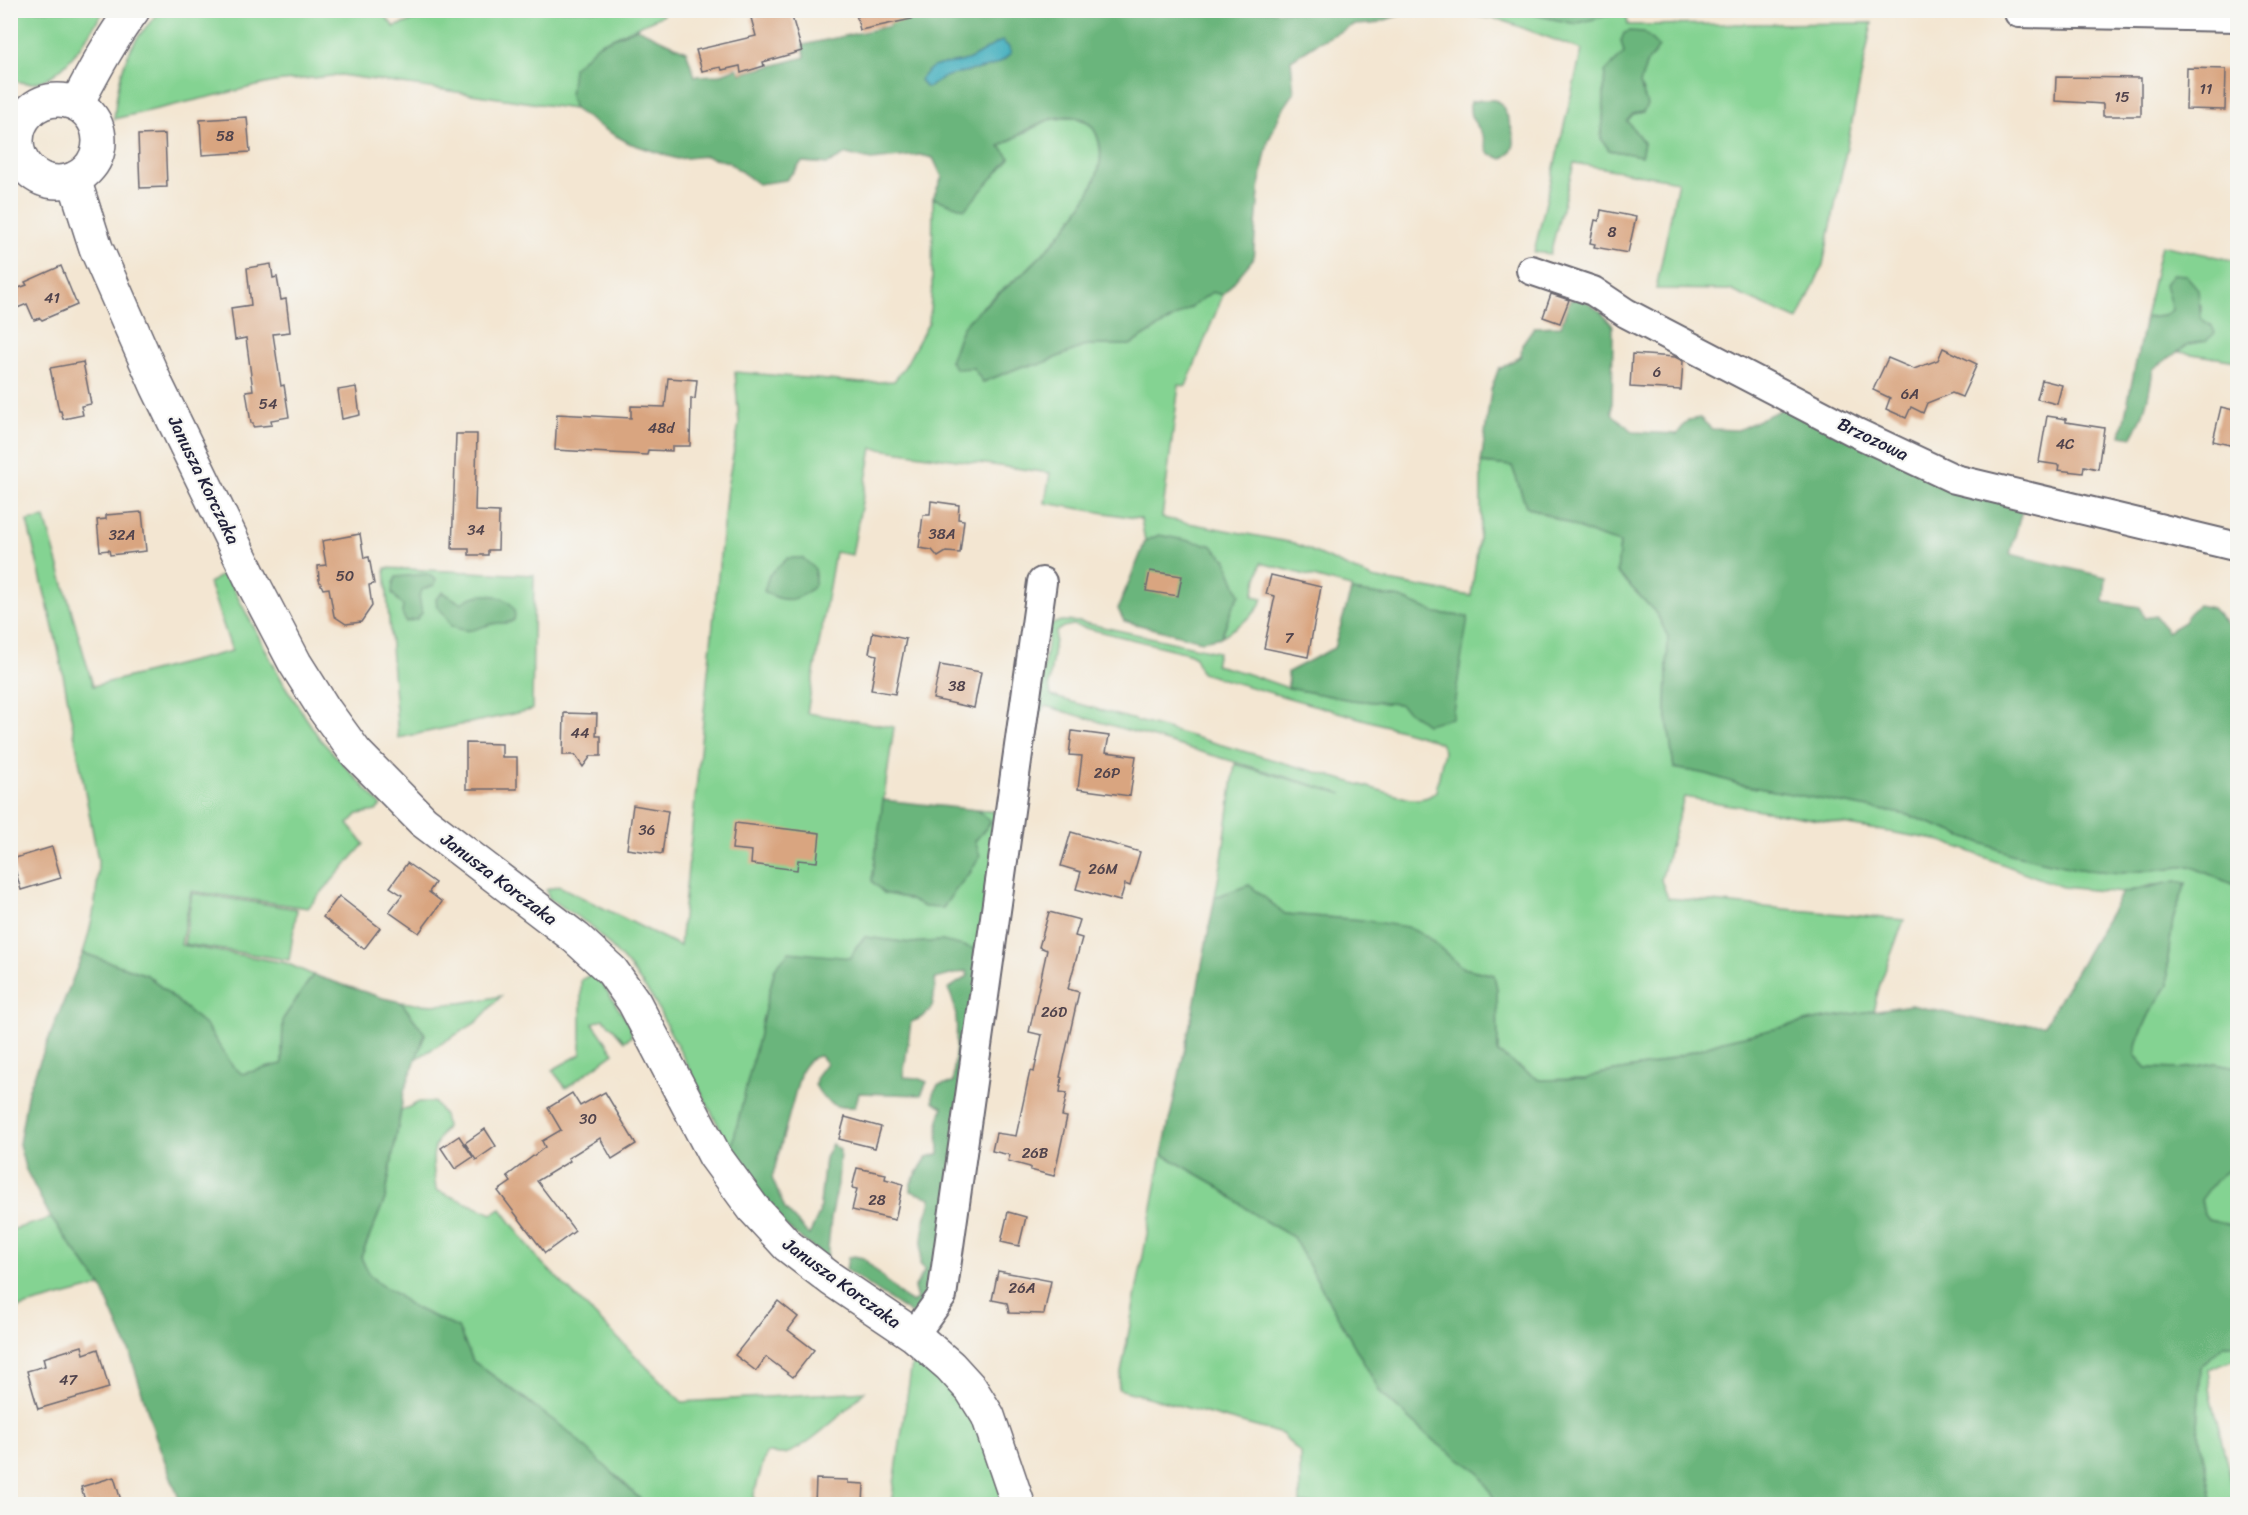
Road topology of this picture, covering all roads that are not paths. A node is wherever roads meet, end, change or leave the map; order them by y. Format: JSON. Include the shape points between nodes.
{"nodes":[{"id":1,"x":133,"y":10,"type":"edge"},
{"id":2,"x":2019,"y":13,"type":"dead end"},
{"id":3,"x":2238,"y":17,"type":"edge"},
{"id":4,"x":77,"y":103,"type":"junction"},
{"id":5,"x":16,"y":115,"type":"edge"},
{"id":6,"x":18,"y":172,"type":"edge"},
{"id":7,"x":74,"y":179,"type":"junction"},
{"id":8,"x":1531,"y":270,"type":"dead end"},
{"id":9,"x":2238,"y":547,"type":"edge"},
{"id":10,"x":1042,"y":582,"type":"dead end"},
{"id":11,"x":914,"y":1335,"type":"junction"},
{"id":12,"x":1018,"y":1504,"type":"edge"}],
"edges":[{"from":1,"to":4,"type":"street"},
{"from":2,"to":3,"type":"street"},
{"from":4,"to":5,"type":"street","via":[[57,98]]},
{"from":4,"to":7,"type":"street","via":[[92,115],[99,132],[99,152],[89,168]]},
{"from":5,"to":6,"type":"street"},
{"from":6,"to":7,"type":"street","via":[[47,181]]},
{"from":7,"to":11,"type":"street","name":"Janusza Korczaka","via":[[96,248],[157,386],[254,585],[324,709],[356,753],[423,821],[576,938],[612,971],[639,1010],[715,1156],[753,1208],[788,1246]]},
{"from":8,"to":9,"type":"street","name":"Brzozowa","via":[[1593,291],[1626,313],[1855,432],[1955,478]]},
{"from":10,"to":11,"type":"street","via":[[942,1296]]},
{"from":11,"to":12,"type":"street","name":"Janusza Korczaka","via":[[950,1366],[988,1416]]}]}
